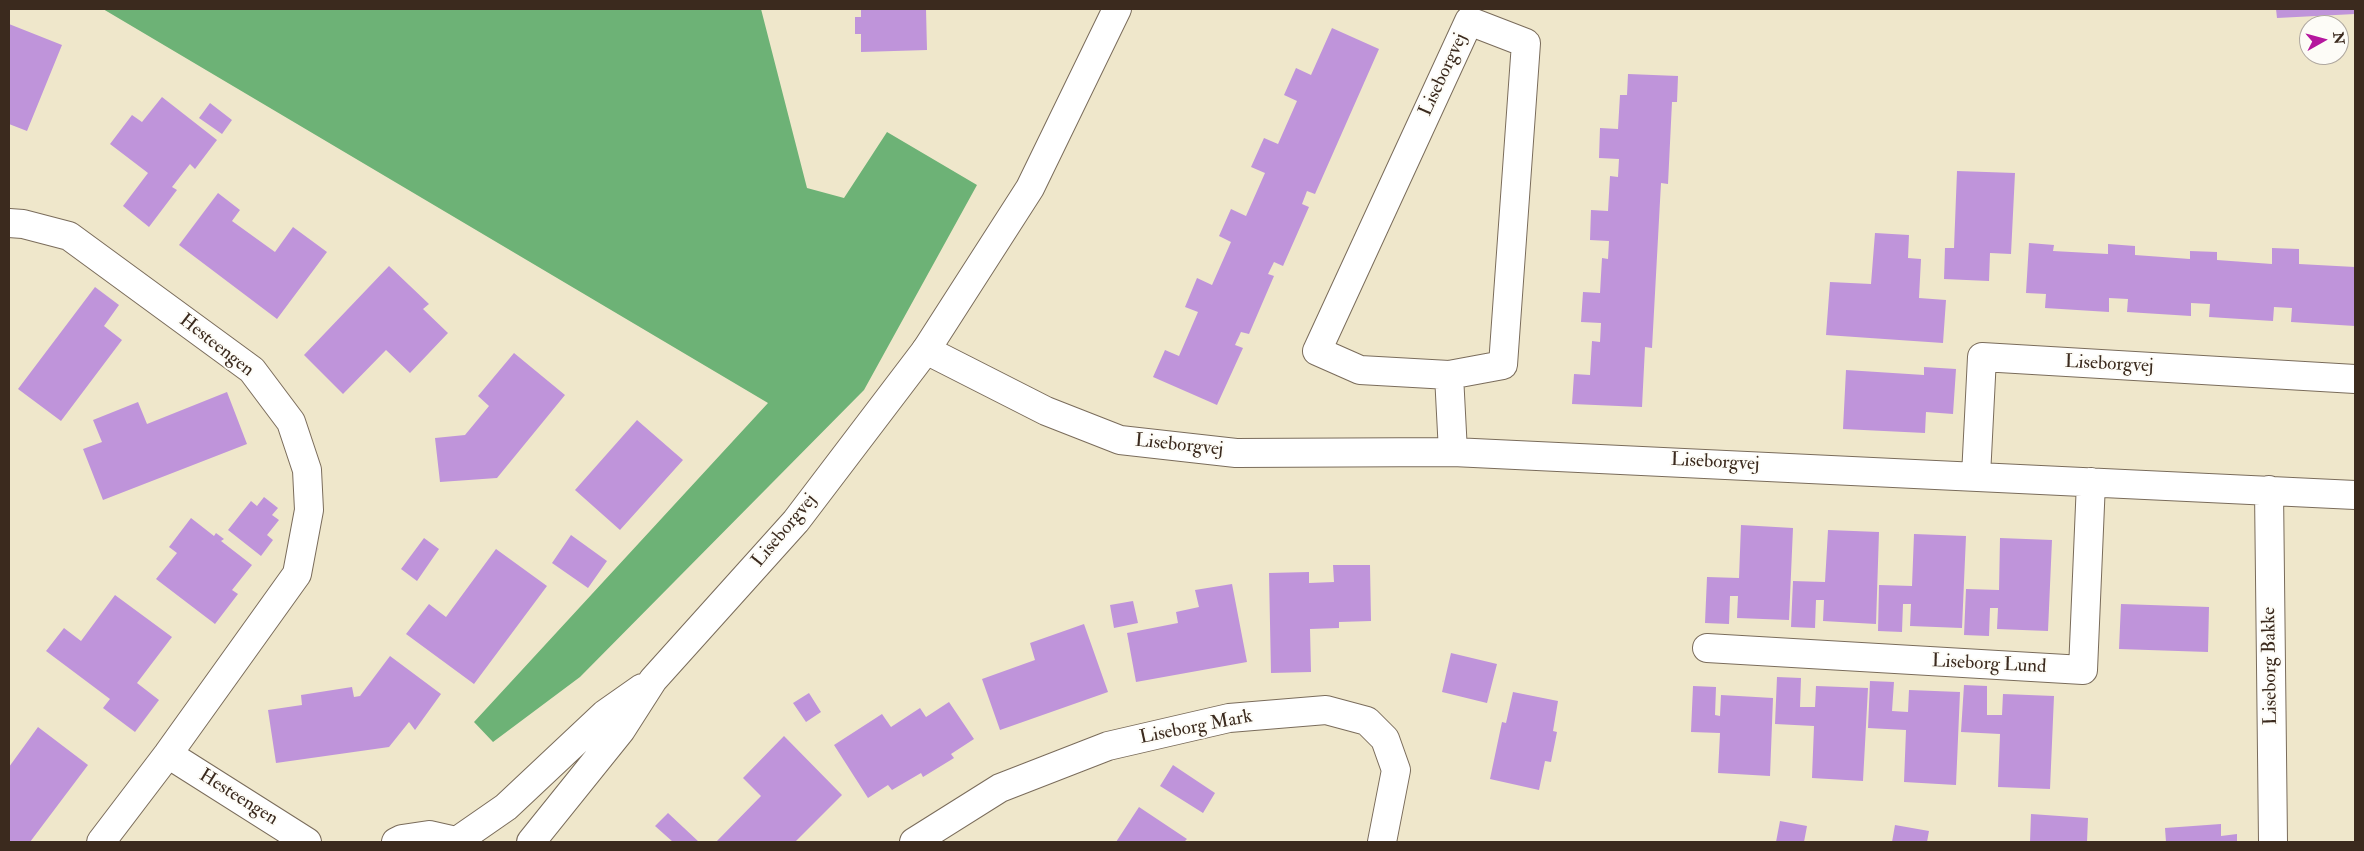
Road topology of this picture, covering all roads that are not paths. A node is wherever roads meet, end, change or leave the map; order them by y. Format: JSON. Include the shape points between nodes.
{"nodes":[{"id":1,"x":1117,"y":9,"type":"edge"},
{"id":2,"x":9,"y":223,"type":"edge"},
{"id":3,"x":926,"y":350,"type":"junction"},
{"id":4,"x":1449,"y":375,"type":"junction"},
{"id":5,"x":2355,"y":378,"type":"edge"},
{"id":6,"x":1453,"y":452,"type":"junction"},
{"id":7,"x":1976,"y":476,"type":"junction"},
{"id":8,"x":2091,"y":482,"type":"junction"},
{"id":9,"x":2269,"y":490,"type":"junction"},
{"id":10,"x":2355,"y":495,"type":"edge"},
{"id":11,"x":1707,"y":648,"type":"dead end"},
{"id":12,"x":653,"y":680,"type":"junction"},
{"id":13,"x":168,"y":754,"type":"junction"},
{"id":14,"x":101,"y":842,"type":"edge"},
{"id":15,"x":308,"y":842,"type":"edge"},
{"id":16,"x":396,"y":842,"type":"edge"},
{"id":17,"x":458,"y":842,"type":"edge"},
{"id":18,"x":531,"y":842,"type":"edge"},
{"id":19,"x":914,"y":842,"type":"edge"},
{"id":20,"x":1382,"y":842,"type":"edge"},
{"id":21,"x":2273,"y":842,"type":"edge"}],
"edges":[{"from":1,"to":3,"type":"street","name":"Liseborgvej","via":[[1030,188]]},
{"from":2,"to":13,"type":"street","name":"Hesteengen","via":[[70,236],[252,370],[291,422],[307,470],[309,510],[297,574]]},
{"from":3,"to":6,"type":"street","name":"Liseborgvej","via":[[1046,411],[1120,440],[1236,453]]},
{"from":3,"to":12,"type":"street","name":"Liseborgvej","via":[[796,521]]},
{"from":4,"to":4,"type":"street","name":"Liseborgvej","via":[[1504,365],[1526,43],[1469,21],[1317,351],[1360,370]]},
{"from":4,"to":6,"type":"street"},
{"from":5,"to":7,"type":"street","name":"Liseborgvej","via":[[1982,357]]},
{"from":6,"to":7,"type":"street","name":"Liseborgvej"},
{"from":7,"to":8,"type":"street","name":"Liseborgvej"},
{"from":8,"to":9,"type":"street","name":"Liseborgvej"},
{"from":8,"to":11,"type":"street","name":"Liseborg Lund","via":[[2083,670]]},
{"from":9,"to":10,"type":"street","name":"Liseborgvej"},
{"from":9,"to":21,"type":"street","name":"Liseborg Bakke"},
{"from":12,"to":17,"type":"street","name":"Liseborgvej","via":[[605,714],[506,807]]},
{"from":12,"to":18,"type":"street","name":"Liseborgvej","via":[[621,730]]},
{"from":13,"to":14,"type":"street","name":"Hesteengen"},
{"from":13,"to":15,"type":"street","name":"Hesteengen"},
{"from":16,"to":17,"type":"street","via":[[429,835]]},
{"from":19,"to":20,"type":"street","name":"Liseborg Mark","via":[[1000,788],[1108,746],[1229,718],[1326,710],[1367,721],[1384,739],[1396,770]]}]}
